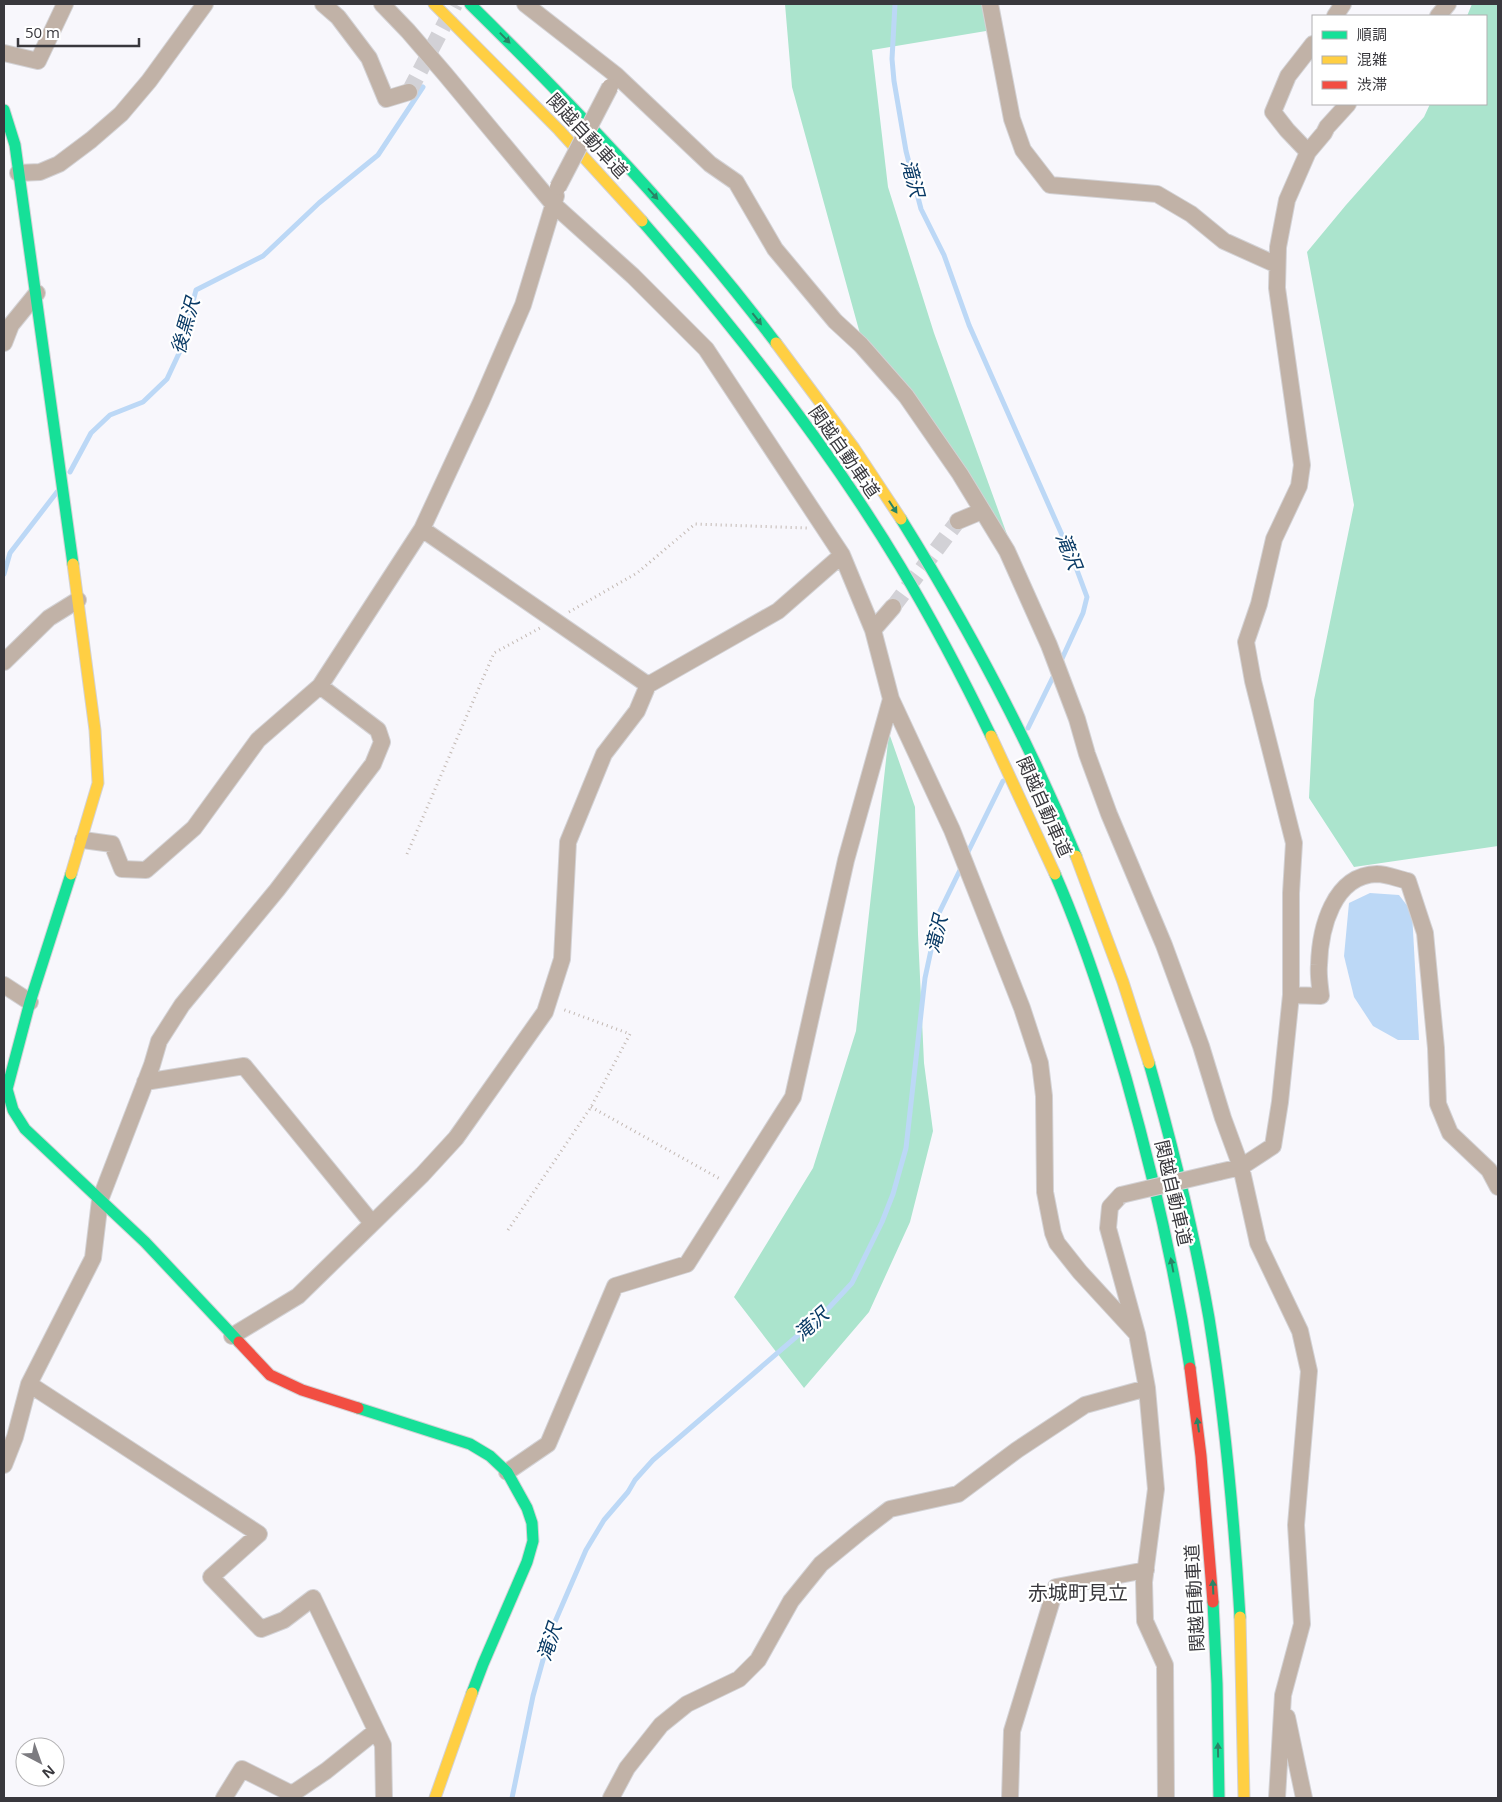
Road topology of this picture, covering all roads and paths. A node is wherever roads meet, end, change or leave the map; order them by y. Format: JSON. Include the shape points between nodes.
{"nodes":[{"id":1,"x":65,"y":4,"type":"edge"},
{"id":2,"x":205,"y":4,"type":"edge"},
{"id":3,"x":323,"y":4,"type":"edge"},
{"id":4,"x":382,"y":4,"type":"edge"},
{"id":5,"x":434,"y":4,"type":"edge"},
{"id":6,"x":470,"y":4,"type":"edge"},
{"id":7,"x":525,"y":4,"type":"edge"},
{"id":8,"x":990,"y":4,"type":"edge"},
{"id":9,"x":1343,"y":4,"type":"edge"},
{"id":10,"x":1448,"y":4,"type":"edge"},
{"id":11,"x":1336,"y":15,"type":"edge"},
{"id":12,"x":1439,"y":15,"type":"edge"},
{"id":13,"x":1312,"y":45,"type":"edge"},
{"id":14,"x":4,"y":53,"type":"edge"},
{"id":15,"x":613,"y":81,"type":"junction"},
{"id":16,"x":409,"y":92,"type":"dead end"},
{"id":17,"x":1347,"y":105,"type":"edge"},
{"id":18,"x":4,"y":110,"type":"edge"},
{"id":19,"x":1308,"y":152,"type":"junction"},
{"id":20,"x":18,"y":173,"type":"junction"},
{"id":21,"x":553,"y":204,"type":"junction"},
{"id":22,"x":1277,"y":265,"type":"junction"},
{"id":23,"x":37,"y":292,"type":"junction"},
{"id":24,"x":4,"y":343,"type":"edge"},
{"id":25,"x":982,"y":511,"type":"junction"},
{"id":26,"x":958,"y":520,"type":"tunnel mouth"},
{"id":27,"x":422,"y":529,"type":"junction"},
{"id":28,"x":842,"y":555,"type":"junction"},
{"id":29,"x":78,"y":600,"type":"junction"},
{"id":30,"x":893,"y":607,"type":"tunnel mouth"},
{"id":31,"x":872,"y":630,"type":"junction"},
{"id":32,"x":4,"y":662,"type":"edge"},
{"id":33,"x":648,"y":685,"type":"junction"},
{"id":34,"x":320,"y":686,"type":"junction"},
{"id":35,"x":891,"y":700,"type":"junction"},
{"id":36,"x":83,"y":840,"type":"junction"},
{"id":37,"x":4,"y":984,"type":"edge"},
{"id":38,"x":1291,"y":995,"type":"junction"},
{"id":39,"x":30,"y":1002,"type":"junction"},
{"id":40,"x":548,"y":1003,"type":"junction"},
{"id":41,"x":145,"y":1082,"type":"junction"},
{"id":42,"x":5,"y":1092,"type":"edge"},
{"id":43,"x":591,"y":1107,"type":"junction"},
{"id":44,"x":1241,"y":1167,"type":"junction"},
{"id":45,"x":1498,"y":1187,"type":"edge"},
{"id":46,"x":736,"y":1188,"type":"junction"},
{"id":47,"x":100,"y":1200,"type":"junction"},
{"id":48,"x":372,"y":1222,"type":"junction"},
{"id":49,"x":508,"y":1230,"type":"dead end"},
{"id":50,"x":1136,"y":1334,"type":"junction"},
{"id":51,"x":232,"y":1336,"type":"junction"},
{"id":52,"x":30,"y":1384,"type":"junction"},
{"id":53,"x":1147,"y":1388,"type":"junction"},
{"id":54,"x":4,"y":1465,"type":"edge"},
{"id":55,"x":507,"y":1472,"type":"junction"},
{"id":56,"x":1146,"y":1570,"type":"junction"},
{"id":57,"x":1283,"y":1696,"type":"junction"},
{"id":58,"x":376,"y":1731,"type":"junction"},
{"id":59,"x":224,"y":1798,"type":"edge"},
{"id":60,"x":384,"y":1798,"type":"edge"},
{"id":61,"x":435,"y":1798,"type":"edge"},
{"id":62,"x":610,"y":1798,"type":"edge"},
{"id":63,"x":1010,"y":1798,"type":"edge"},
{"id":64,"x":1166,"y":1798,"type":"edge"},
{"id":65,"x":1219,"y":1798,"type":"edge"},
{"id":66,"x":1244,"y":1798,"type":"edge"},
{"id":67,"x":1277,"y":1798,"type":"edge"},
{"id":68,"x":1304,"y":1798,"type":"edge"}],
"edges":[{"from":1,"to":14,"type":"street","via":[[38,61]]},
{"from":2,"to":20,"type":"street","via":[[121,114],[59,164],[40,172]]},
{"from":3,"to":16,"type":"street","via":[[338,17],[369,58],[386,99]]},
{"from":4,"to":21,"type":"street"},
{"from":65,"to":5,"type":"main road","name":"関越自動車道","one_way":true,"via":[[1210,1544],[1200,1442],[1182,1320],[1140,1127],[1110,1024],[1077,926],[1037,829],[942,639],[889,548],[827,456],[710,301],[638,215]]},
{"from":6,"to":66,"type":"main road","name":"関越自動車道","one_way":true,"via":[[653,195],[728,282],[806,382],[912,536],[962,623],[1060,816],[1100,916],[1135,1017],[1190,1223],[1211,1333],[1236,1543],[1242,1646]]},
{"from":7,"to":15,"type":"street"},
{"from":8,"to":22,"type":"street","via":[[1012,119],[1023,150],[1050,185],[1157,194],[1191,214],[1224,241]]},
{"from":9,"to":11,"type":"street"},
{"from":10,"to":12,"type":"street"},
{"from":13,"to":19,"type":"street","via":[[1288,76],[1273,112]]},
{"from":15,"to":21,"type":"street","bridge":true,"via":[[558,188]]},
{"from":15,"to":25,"type":"street","via":[[710,164],[736,182],[775,249],[835,321],[862,344],[906,396]]},
{"from":17,"to":19,"type":"street"},
{"from":18,"to":20,"type":"main road","via":[[15,145]]},
{"from":19,"to":22,"type":"street","via":[[1287,200]]},
{"from":20,"to":23,"type":"main road"},
{"from":21,"to":27,"type":"street","via":[[523,305]]},
{"from":21,"to":28,"type":"street","via":[[633,276],[706,349]]},
{"from":22,"to":38,"type":"street","via":[[1277,288],[1302,465],[1299,486],[1274,540],[1246,642],[1294,843]]},
{"from":23,"to":24,"type":"street","via":[[11,325]]},
{"from":23,"to":29,"type":"main road"},
{"from":25,"to":26,"type":"street"},
{"from":25,"to":44,"type":"street","via":[[1007,551],[1048,645],[1109,814],[1171,963]]},
{"from":27,"to":33,"type":"street"},
{"from":27,"to":34,"type":"street"},
{"from":28,"to":31,"type":"street"},
{"from":28,"to":33,"type":"street","via":[[778,611]]},
{"from":29,"to":32,"type":"street","via":[[48,618]]},
{"from":29,"to":36,"type":"main road","via":[[95,730],[98,783]]},
{"from":30,"to":31,"type":"street"},
{"from":31,"to":35,"type":"street"},
{"from":33,"to":40,"type":"street","via":[[637,711],[604,754],[568,842],[562,959]]},
{"from":34,"to":36,"type":"street","via":[[258,740],[194,828],[146,870],[122,869],[112,844]]},
{"from":34,"to":41,"type":"street","via":[[378,730],[382,742],[373,764],[277,890],[182,1005],[159,1041]]},
{"from":35,"to":46,"type":"street","via":[[846,860],[793,1097]]},
{"from":35,"to":50,"type":"street","via":[[955,839],[1022,1008],[1040,1063],[1044,1096],[1045,1192],[1053,1233],[1080,1272]]},
{"from":36,"to":39,"type":"main road"},
{"from":37,"to":39,"type":"street"},
{"from":38,"to":44,"type":"street","via":[[1273,1146]]},
{"from":38,"to":45,"type":"street","via":[[1321,996],[1319,965],[1326,916],[1344,887],[1360,877],[1378,874],[1408,881],[1425,933],[1438,1104],[1450,1133],[1489,1170]]},
{"from":39,"to":42,"type":"main road"},
{"from":40,"to":43,"type":"path","via":[[630,1034]]},
{"from":40,"to":48,"type":"street","via":[[545,1012],[456,1138]]},
{"from":41,"to":47,"type":"street"},
{"from":41,"to":48,"type":"street","via":[[244,1066]]},
{"from":42,"to":47,"type":"main road","via":[[26,1129]]},
{"from":43,"to":46,"type":"path"},
{"from":43,"to":49,"type":"path"},
{"from":44,"to":50,"type":"street","bridge":true,"via":[[1121,1195],[1110,1208],[1108,1228]]},
{"from":44,"to":57,"type":"street","via":[[1258,1243],[1300,1331],[1309,1370],[1296,1525],[1302,1624]]},
{"from":46,"to":55,"type":"street","via":[[687,1264],[615,1286],[548,1444]]},
{"from":47,"to":51,"type":"main road","via":[[145,1242]]},
{"from":47,"to":52,"type":"street","via":[[93,1258]]},
{"from":48,"to":51,"type":"street","via":[[298,1296]]},
{"from":50,"to":53,"type":"street"},
{"from":51,"to":55,"type":"main road","via":[[270,1375],[285,1383],[470,1444]]},
{"from":52,"to":54,"type":"street"},
{"from":52,"to":58,"type":"street","via":[[258,1534],[211,1577],[261,1629],[284,1620],[313,1598]]},
{"from":53,"to":56,"type":"street","via":[[1156,1489]]},
{"from":53,"to":62,"type":"street","via":[[1085,1405],[958,1494],[890,1510],[860,1532],[821,1564],[791,1601],[758,1660],[739,1679],[687,1704],[661,1725],[627,1768]]},
{"from":55,"to":61,"type":"main road","via":[[527,1508],[533,1541]]},
{"from":56,"to":63,"type":"street","via":[[1056,1587],[1012,1731]]},
{"from":56,"to":64,"type":"street","via":[[1145,1622],[1165,1665]]},
{"from":57,"to":67,"type":"street"},
{"from":57,"to":68,"type":"street"},
{"from":58,"to":59,"type":"street","via":[[292,1794],[242,1769]]},
{"from":58,"to":60,"type":"street","via":[[383,1745]]}]}
